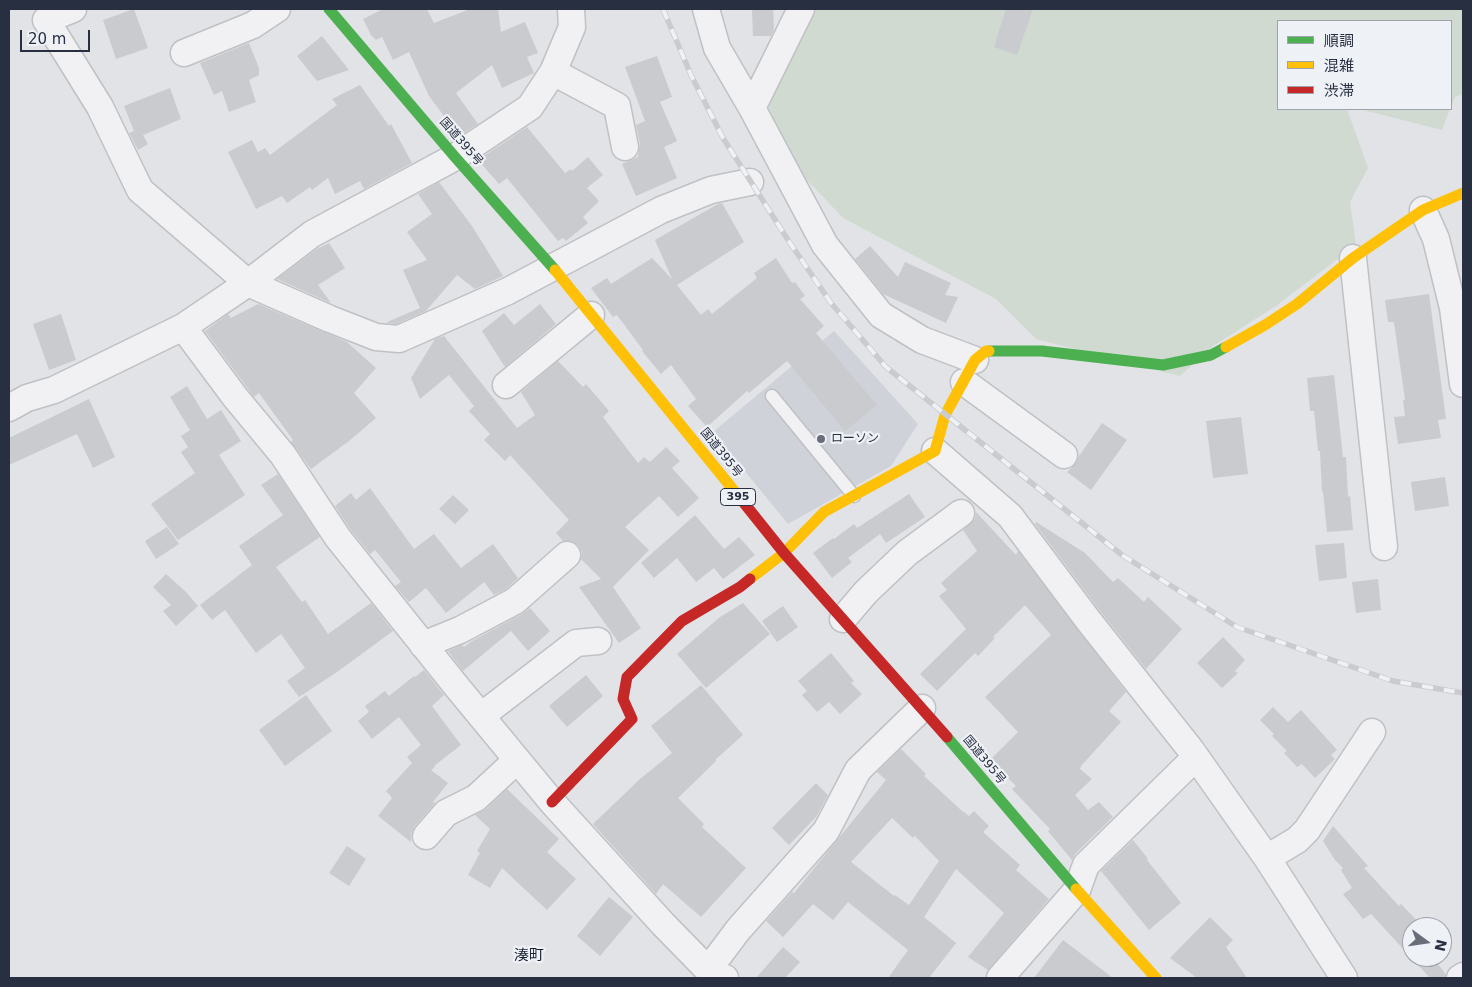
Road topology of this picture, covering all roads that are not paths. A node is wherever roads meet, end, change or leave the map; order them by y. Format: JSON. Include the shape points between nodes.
{"nodes":[{"id":1,"x":73,"y":9,"type":"edge"},
{"id":2,"x":277,"y":9,"type":"edge"},
{"id":3,"x":329,"y":9,"type":"edge"},
{"id":4,"x":571,"y":9,"type":"edge"},
{"id":5,"x":706,"y":9,"type":"edge"},
{"id":6,"x":801,"y":9,"type":"edge"},
{"id":7,"x":184,"y":53,"type":"dead end"},
{"id":8,"x":553,"y":72,"type":"junction"},
{"id":9,"x":752,"y":108,"type":"junction"},
{"id":10,"x":625,"y":147,"type":"dead end"},
{"id":11,"x":455,"y":157,"type":"junction"},
{"id":12,"x":750,"y":182,"type":"dead end"},
{"id":13,"x":1463,"y":193,"type":"edge"},
{"id":14,"x":1423,"y":210,"type":"junction"},
{"id":15,"x":1353,"y":258,"type":"junction"},
{"id":16,"x":553,"y":268,"type":"junction"},
{"id":17,"x":248,"y":283,"type":"junction"},
{"id":18,"x":592,"y":316,"type":"junction"},
{"id":19,"x":183,"y":327,"type":"junction"},
{"id":20,"x":969,"y":371,"type":"junction"},
{"id":21,"x":1463,"y":384,"type":"edge"},
{"id":22,"x":506,"y":385,"type":"dead end"},
{"id":23,"x":772,"y":396,"type":"dead end"},
{"id":24,"x":10,"y":404,"type":"edge"},
{"id":25,"x":935,"y":451,"type":"junction"},
{"id":26,"x":1064,"y":455,"type":"dead end"},
{"id":27,"x":854,"y":496,"type":"junction"},
{"id":28,"x":961,"y":513,"type":"dead end"},
{"id":29,"x":1384,"y":547,"type":"dead end"},
{"id":30,"x":784,"y":553,"type":"junction"},
{"id":31,"x":567,"y":555,"type":"dead end"},
{"id":32,"x":843,"y":619,"type":"junction"},
{"id":33,"x":598,"y":641,"type":"dead end"},
{"id":34,"x":424,"y":645,"type":"junction"},
{"id":35,"x":922,"y":708,"type":"junction"},
{"id":36,"x":481,"y":716,"type":"junction"},
{"id":37,"x":1372,"y":732,"type":"dead end"},
{"id":38,"x":1196,"y":757,"type":"junction"},
{"id":39,"x":517,"y":760,"type":"junction"},
{"id":40,"x":552,"y":802,"type":"junction"},
{"id":41,"x":426,"y":836,"type":"dead end"},
{"id":42,"x":1267,"y":858,"type":"junction"},
{"id":43,"x":1077,"y":890,"type":"junction"},
{"id":44,"x":717,"y":974,"type":"edge"},
{"id":45,"x":1463,"y":976,"type":"edge"},
{"id":46,"x":1000,"y":978,"type":"edge"},
{"id":47,"x":1156,"y":978,"type":"edge"},
{"id":48,"x":1344,"y":978,"type":"edge"},
{"id":49,"x":1460,"y":978,"type":"edge"}],
"edges":[{"from":1,"to":17,"type":"street","via":[[46,20],[100,108],[140,190]]},
{"from":2,"to":7,"type":"street","via":[[254,25]]},
{"from":3,"to":11,"type":"main road","name":"国道395号","number":"395"},
{"from":4,"to":8,"type":"street","via":[[572,27]]},
{"from":5,"to":9,"type":"street","via":[[717,48]]},
{"from":6,"to":9,"type":"street"},
{"from":8,"to":10,"type":"street","via":[[617,106]]},
{"from":8,"to":11,"type":"street","via":[[530,107]]},
{"from":9,"to":20,"type":"street","via":[[825,245],[881,315]]},
{"from":11,"to":16,"type":"main road","name":"国道395号","number":"395"},
{"from":11,"to":17,"type":"street","via":[[312,234]]},
{"from":12,"to":16,"type":"street","via":[[711,190],[662,210]]},
{"from":13,"to":14,"type":"main road"},
{"from":14,"to":15,"type":"main road"},
{"from":14,"to":21,"type":"street","via":[[1436,238],[1451,300]]},
{"from":15,"to":20,"type":"main road","via":[[1297,304],[1211,355],[1163,365],[1042,351],[986,351]]},
{"from":15,"to":29,"type":"street"},
{"from":16,"to":17,"type":"street","via":[[399,338],[376,337]]},
{"from":16,"to":18,"type":"main road","name":"国道395号","number":"395"},
{"from":17,"to":19,"type":"street"},
{"from":18,"to":22,"type":"street"},
{"from":18,"to":30,"type":"main road","name":"国道395号","number":"395"},
{"from":19,"to":24,"type":"street","via":[[54,390]]},
{"from":19,"to":34,"type":"street","via":[[283,455],[338,538]]},
{"from":20,"to":25,"type":"main road","via":[[945,415]]},
{"from":20,"to":26,"type":"street"},
{"from":23,"to":27,"type":"lane"},
{"from":25,"to":27,"type":"main road"},
{"from":25,"to":38,"type":"street","via":[[1010,516]]},
{"from":27,"to":30,"type":"main road","via":[[824,512]]},
{"from":28,"to":32,"type":"street","via":[[907,553]]},
{"from":30,"to":32,"type":"main road","name":"国道395号","number":"395"},
{"from":30,"to":40,"type":"main road","via":[[740,587],[682,621],[627,677],[623,699],[632,720]]},
{"from":31,"to":34,"type":"street","via":[[515,601]]},
{"from":32,"to":35,"type":"main road","name":"国道395号","number":"395"},
{"from":33,"to":36,"type":"street","via":[[576,643]]},
{"from":34,"to":36,"type":"street"},
{"from":35,"to":43,"type":"main road","name":"国道395号","number":"395"},
{"from":35,"to":44,"type":"street","via":[[858,770],[826,831],[738,930]]},
{"from":36,"to":39,"type":"street"},
{"from":37,"to":42,"type":"street","via":[[1307,830]]},
{"from":38,"to":42,"type":"street"},
{"from":38,"to":43,"type":"street","via":[[1086,865]]},
{"from":39,"to":40,"type":"street"},
{"from":39,"to":41,"type":"street","via":[[476,798],[446,813]]},
{"from":40,"to":44,"type":"street","via":[[663,924]]},
{"from":42,"to":48,"type":"street"},
{"from":43,"to":46,"type":"street"},
{"from":43,"to":47,"type":"main road","name":"国道395号","number":"395"},
{"from":45,"to":49,"type":"street"}]}
